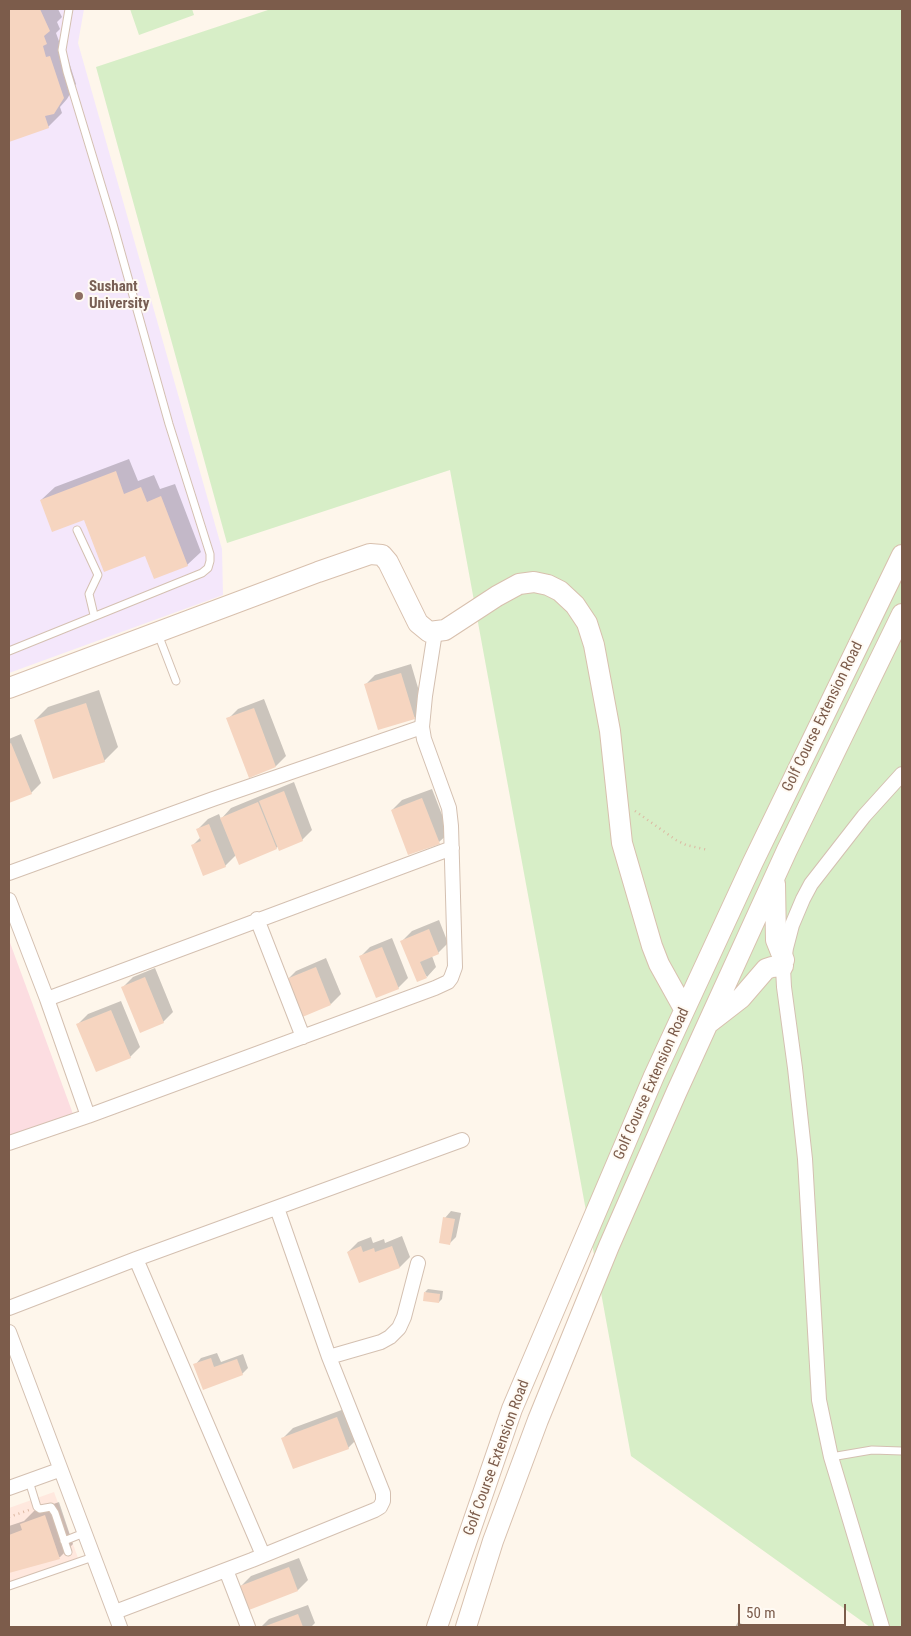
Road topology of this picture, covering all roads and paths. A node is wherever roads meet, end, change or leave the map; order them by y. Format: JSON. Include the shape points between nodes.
{"nodes":[{"id":1,"x":69,"y":9,"type":"edge"},
{"id":2,"x":77,"y":530,"type":"dead end"},
{"id":3,"x":902,"y":555,"type":"edge"},
{"id":4,"x":902,"y":614,"type":"edge"},
{"id":5,"x":94,"y":616,"type":"junction"},
{"id":6,"x":435,"y":632,"type":"junction"},
{"id":7,"x":158,"y":633,"type":"junction"},
{"id":8,"x":9,"y":651,"type":"edge"},
{"id":9,"x":176,"y":681,"type":"dead end"},
{"id":10,"x":9,"y":688,"type":"edge"},
{"id":11,"x":422,"y":727,"type":"junction"},
{"id":12,"x":902,"y":774,"type":"edge"},
{"id":13,"x":786,"y":794,"type":"junction"},
{"id":14,"x":618,"y":798,"type":"junction"},
{"id":15,"x":808,"y":805,"type":"junction"},
{"id":16,"x":452,"y":848,"type":"junction"},
{"id":17,"x":708,"y":850,"type":"dead end"},
{"id":18,"x":9,"y":873,"type":"edge"},
{"id":19,"x":775,"y":875,"type":"junction"},
{"id":20,"x":9,"y":900,"type":"edge"},
{"id":21,"x":257,"y":919,"type":"junction"},
{"id":22,"x":783,"y":963,"type":"junction"},
{"id":23,"x":47,"y":998,"type":"junction"},
{"id":24,"x":684,"y":1009,"type":"junction"},
{"id":25,"x":707,"y":1024,"type":"junction"},
{"id":26,"x":303,"y":1037,"type":"junction"},
{"id":27,"x":88,"y":1116,"type":"junction"},
{"id":28,"x":462,"y":1140,"type":"dead end"},
{"id":29,"x":9,"y":1143,"type":"edge"},
{"id":30,"x":600,"y":1204,"type":"junction"},
{"id":31,"x":277,"y":1208,"type":"junction"},
{"id":32,"x":623,"y":1214,"type":"junction"},
{"id":33,"x":136,"y":1259,"type":"junction"},
{"id":34,"x":418,"y":1263,"type":"dead end"},
{"id":35,"x":9,"y":1308,"type":"edge"},
{"id":36,"x":9,"y":1332,"type":"edge"},
{"id":37,"x":329,"y":1357,"type":"junction"},
{"id":38,"x":902,"y":1451,"type":"edge"},
{"id":39,"x":831,"y":1457,"type":"junction"},
{"id":40,"x":59,"y":1470,"type":"junction"},
{"id":41,"x":29,"y":1481,"type":"junction"},
{"id":42,"x":9,"y":1488,"type":"edge"},
{"id":43,"x":37,"y":1507,"type":"junction"},
{"id":44,"x":9,"y":1517,"type":"edge"},
{"id":45,"x":84,"y":1533,"type":"junction"},
{"id":46,"x":64,"y":1541,"type":"junction"},
{"id":47,"x":68,"y":1552,"type":"dead end"},
{"id":48,"x":263,"y":1556,"type":"junction"},
{"id":49,"x":94,"y":1557,"type":"junction"},
{"id":50,"x":226,"y":1570,"type":"junction"},
{"id":51,"x":9,"y":1586,"type":"edge"},
{"id":52,"x":115,"y":1612,"type":"junction"},
{"id":53,"x":120,"y":1627,"type":"edge"},
{"id":54,"x":248,"y":1627,"type":"edge"},
{"id":55,"x":437,"y":1627,"type":"edge"},
{"id":56,"x":466,"y":1627,"type":"edge"},
{"id":57,"x":882,"y":1627,"type":"edge"}],
"edges":[{"from":1,"to":5,"type":"lane","via":[[62,50],[66,72],[210,554],[208,568],[202,572]]},
{"from":2,"to":5,"type":"lane","via":[[98,575],[89,594]]},
{"from":3,"to":13,"type":"main road","name":"Golf Course Extension Road"},
{"from":4,"to":15,"type":"main road","name":"Golf Course Extension Road"},
{"from":5,"to":8,"type":"lane"},
{"from":6,"to":7,"type":"main road","via":[[429,632],[418,623],[388,562],[382,555],[370,554]]},
{"from":6,"to":11,"type":"street"},
{"from":6,"to":14,"type":"main road","via":[[445,630],[520,584],[548,585],[566,596],[587,623],[594,645]]},
{"from":7,"to":9,"type":"lane"},
{"from":7,"to":10,"type":"main road"},
{"from":11,"to":16,"type":"street","via":[[449,808]]},
{"from":11,"to":18,"type":"street"},
{"from":12,"to":22,"type":"street","via":[[864,816],[811,884],[795,918]]},
{"from":13,"to":15,"type":"main road"},
{"from":13,"to":24,"type":"main road","name":"Golf Course Extension Road"},
{"from":14,"to":17,"type":"path","via":[[676,840]]},
{"from":14,"to":24,"type":"main road","via":[[622,843],[652,946]]},
{"from":15,"to":19,"type":"main road","name":"Golf Course Extension Road"},
{"from":16,"to":21,"type":"street"},
{"from":16,"to":26,"type":"street","via":[[455,967],[448,982]]},
{"from":19,"to":22,"type":"main road","via":[[775,931]]},
{"from":19,"to":25,"type":"main road","name":"Golf Course Extension Road"},
{"from":20,"to":23,"type":"street"},
{"from":21,"to":23,"type":"street"},
{"from":21,"to":26,"type":"street"},
{"from":22,"to":25,"type":"main road","via":[[766,969],[741,998]]},
{"from":22,"to":39,"type":"street","via":[[805,1159],[819,1400]]},
{"from":23,"to":27,"type":"street"},
{"from":24,"to":30,"type":"main road","name":"Golf Course Extension Road"},
{"from":25,"to":32,"type":"main road","name":"Golf Course Extension Road"},
{"from":26,"to":27,"type":"street"},
{"from":27,"to":29,"type":"street"},
{"from":28,"to":31,"type":"street"},
{"from":30,"to":32,"type":"main road"},
{"from":30,"to":55,"type":"main road","name":"Golf Course Extension Road","via":[[512,1409]]},
{"from":31,"to":33,"type":"street"},
{"from":31,"to":37,"type":"street"},
{"from":32,"to":56,"type":"main road","name":"Golf Course Extension Road","via":[[538,1420],[493,1540]]},
{"from":33,"to":35,"type":"street"},
{"from":33,"to":48,"type":"street"},
{"from":34,"to":37,"type":"street","via":[[399,1328],[381,1342]]},
{"from":36,"to":40,"type":"street"},
{"from":37,"to":48,"type":"street","via":[[384,1501],[375,1510]]},
{"from":38,"to":39,"type":"lane","via":[[872,1450]]},
{"from":39,"to":57,"type":"street"},
{"from":40,"to":41,"type":"street"},
{"from":40,"to":45,"type":"street"},
{"from":41,"to":42,"type":"street"},
{"from":41,"to":43,"type":"lane"},
{"from":43,"to":44,"type":"path"},
{"from":43,"to":46,"type":"lane","via":[[51,1507]]},
{"from":45,"to":46,"type":"lane"},
{"from":45,"to":49,"type":"street"},
{"from":46,"to":47,"type":"lane"},
{"from":48,"to":50,"type":"street"},
{"from":49,"to":51,"type":"lane"},
{"from":49,"to":52,"type":"street"},
{"from":50,"to":52,"type":"street"},
{"from":50,"to":54,"type":"street"},
{"from":52,"to":53,"type":"street"}]}
